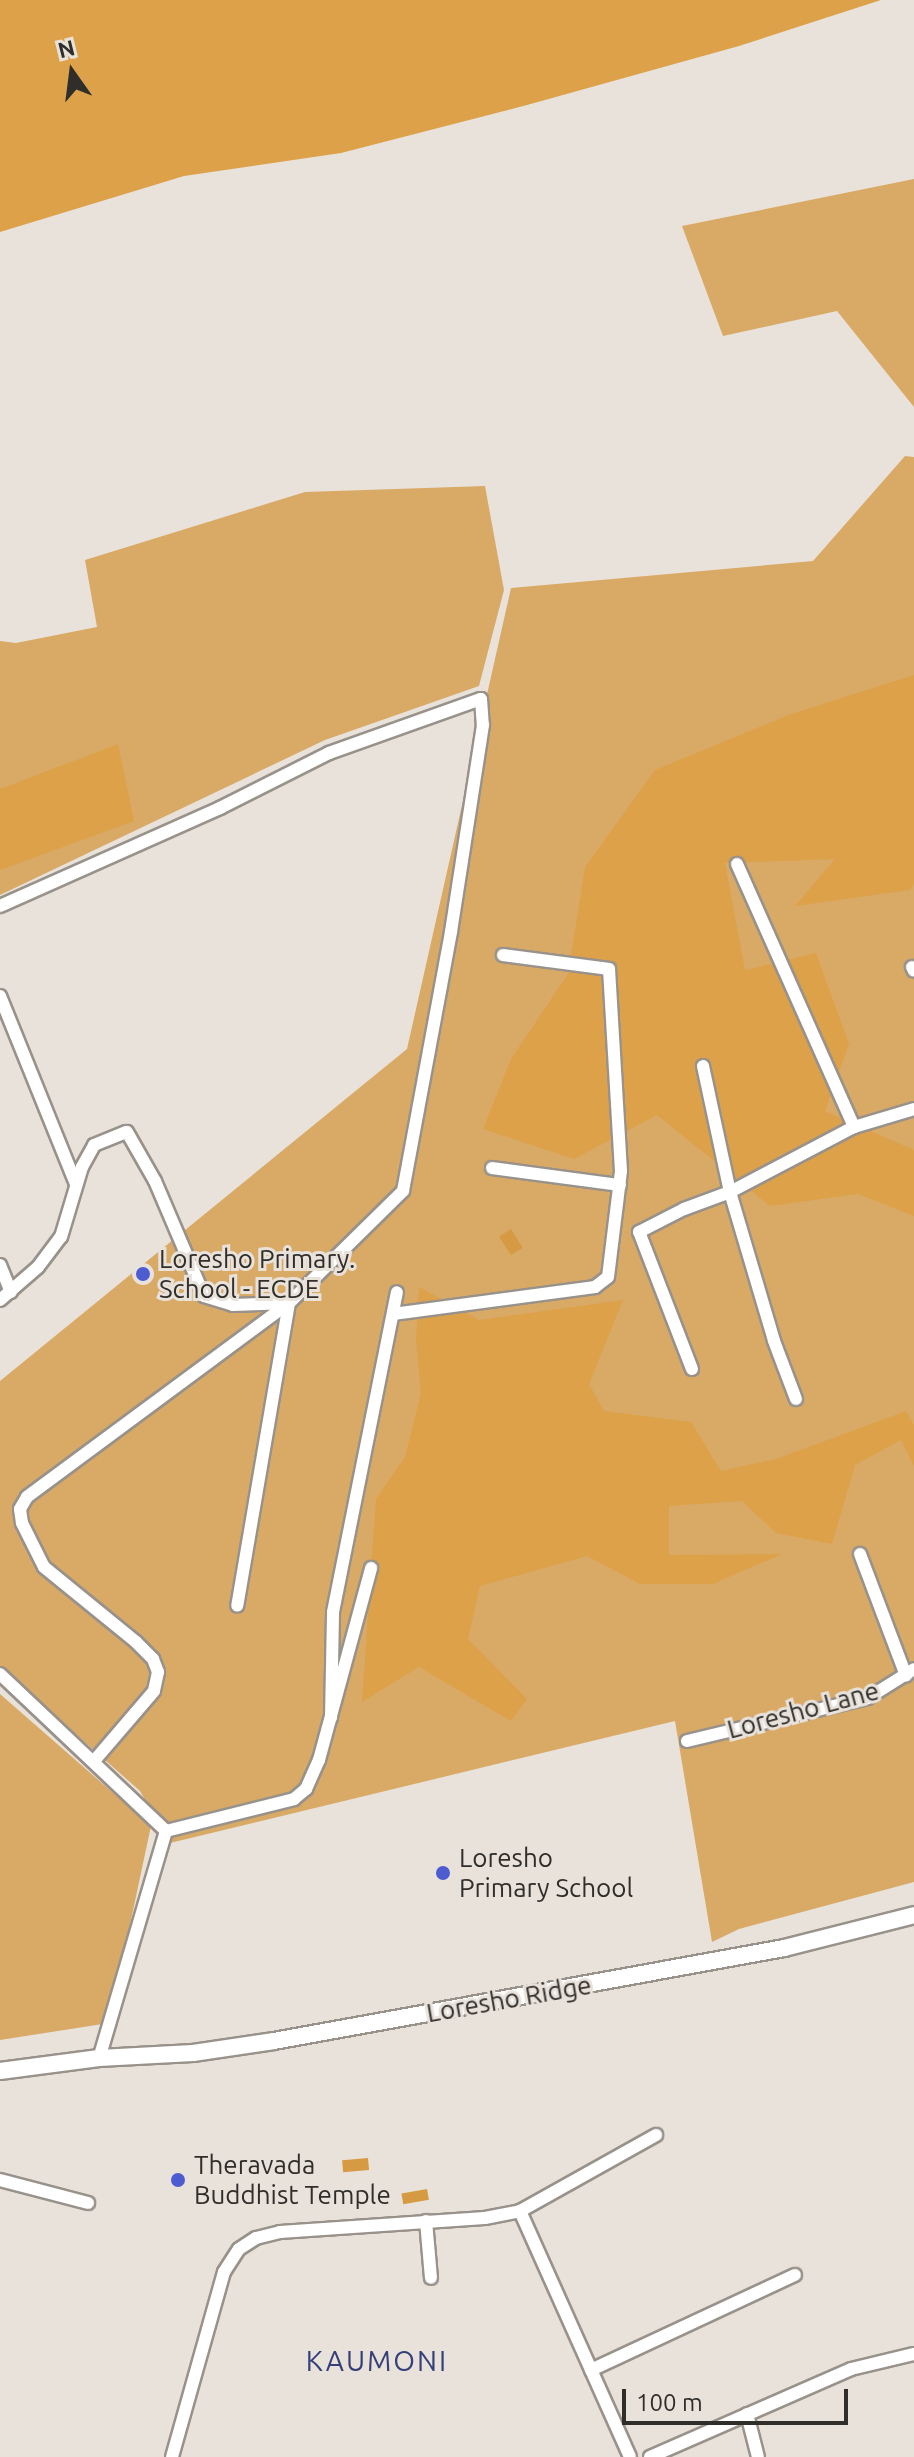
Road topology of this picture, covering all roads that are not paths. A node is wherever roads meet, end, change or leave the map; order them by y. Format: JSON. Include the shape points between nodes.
{"nodes":[{"id":1,"x":737,"y":864,"type":"dead end"},
{"id":2,"x":0,"y":906,"type":"edge"},
{"id":3,"x":503,"y":955,"type":"dead end"},
{"id":4,"x":0,"y":996,"type":"edge"},
{"id":5,"x":703,"y":1066,"type":"dead end"},
{"id":6,"x":914,"y":1109,"type":"edge"},
{"id":7,"x":854,"y":1127,"type":"junction"},
{"id":8,"x":492,"y":1168,"type":"dead end"},
{"id":9,"x":76,"y":1184,"type":"junction"},
{"id":10,"x":620,"y":1185,"type":"junction"},
{"id":11,"x":730,"y":1192,"type":"junction"},
{"id":12,"x":0,"y":1265,"type":"edge"},
{"id":13,"x":397,"y":1292,"type":"dead end"},
{"id":14,"x":5,"y":1296,"type":"edge"},
{"id":15,"x":289,"y":1303,"type":"junction"},
{"id":16,"x":393,"y":1314,"type":"junction"},
{"id":17,"x":692,"y":1369,"type":"dead end"},
{"id":18,"x":796,"y":1399,"type":"dead end"},
{"id":19,"x":860,"y":1554,"type":"dead end"},
{"id":20,"x":371,"y":1568,"type":"dead end"},
{"id":21,"x":237,"y":1606,"type":"dead end"},
{"id":22,"x":910,"y":1673,"type":"edge"},
{"id":23,"x":0,"y":1674,"type":"edge"},
{"id":24,"x":331,"y":1718,"type":"junction"},
{"id":25,"x":687,"y":1741,"type":"dead end"},
{"id":26,"x":94,"y":1761,"type":"junction"},
{"id":27,"x":166,"y":1831,"type":"junction"},
{"id":28,"x":914,"y":1915,"type":"edge"},
{"id":29,"x":99,"y":2058,"type":"junction"},
{"id":30,"x":0,"y":2071,"type":"edge"},
{"id":31,"x":656,"y":2135,"type":"dead end"},
{"id":32,"x":0,"y":2180,"type":"edge"},
{"id":33,"x":88,"y":2203,"type":"dead end"},
{"id":34,"x":520,"y":2211,"type":"junction"},
{"id":35,"x":426,"y":2221,"type":"junction"},
{"id":36,"x":795,"y":2275,"type":"dead end"},
{"id":37,"x":431,"y":2278,"type":"dead end"},
{"id":38,"x":914,"y":2354,"type":"edge"},
{"id":39,"x":591,"y":2370,"type":"junction"},
{"id":40,"x":747,"y":2414,"type":"junction"},
{"id":41,"x":172,"y":2457,"type":"edge"},
{"id":42,"x":630,"y":2457,"type":"edge"},
{"id":43,"x":650,"y":2457,"type":"edge"},
{"id":44,"x":758,"y":2457,"type":"edge"}],
"edges":[{"from":1,"to":7,"type":"street"},
{"from":2,"to":15,"type":"street","via":[[329,753],[481,699],[483,725],[451,932],[403,1191]]},
{"from":3,"to":10,"type":"street","via":[[609,969]]},
{"from":4,"to":9,"type":"street"},
{"from":5,"to":11,"type":"street"},
{"from":6,"to":7,"type":"street"},
{"from":7,"to":11,"type":"street"},
{"from":8,"to":10,"type":"street"},
{"from":9,"to":14,"type":"street","via":[[61,1237]]},
{"from":9,"to":15,"type":"street","via":[[94,1145],[127,1132],[155,1181],[204,1296],[233,1305]]},
{"from":10,"to":16,"type":"street","via":[[608,1277],[602,1283]]},
{"from":11,"to":17,"type":"street","via":[[639,1232]]},
{"from":11,"to":18,"type":"street"},
{"from":12,"to":14,"type":"street"},
{"from":13,"to":16,"type":"street"},
{"from":15,"to":21,"type":"street"},
{"from":15,"to":26,"type":"street","via":[[27,1497],[20,1509],[44,1567],[136,1642],[158,1672],[154,1691]]},
{"from":16,"to":24,"type":"street","via":[[333,1612]]},
{"from":19,"to":22,"type":"street"},
{"from":20,"to":24,"type":"street"},
{"from":22,"to":25,"type":"street","name":"Loresho Lane","via":[[868,1698]]},
{"from":23,"to":26,"type":"street"},
{"from":24,"to":27,"type":"street","via":[[313,1779],[294,1799]]},
{"from":26,"to":27,"type":"street"},
{"from":27,"to":29,"type":"street"},
{"from":28,"to":29,"type":"street","name":"Loresho Ridge","via":[[784,1948],[305,2036],[193,2053]]},
{"from":29,"to":30,"type":"street","name":"Loresho Ridge"},
{"from":31,"to":34,"type":"street"},
{"from":32,"to":33,"type":"street"},
{"from":34,"to":35,"type":"street"},
{"from":34,"to":39,"type":"street"},
{"from":35,"to":37,"type":"street"},
{"from":35,"to":41,"type":"street","via":[[280,2232],[239,2249],[224,2272]]},
{"from":36,"to":39,"type":"street"},
{"from":38,"to":40,"type":"street","via":[[851,2369]]},
{"from":39,"to":42,"type":"street"},
{"from":40,"to":43,"type":"street"},
{"from":40,"to":44,"type":"street"}]}
